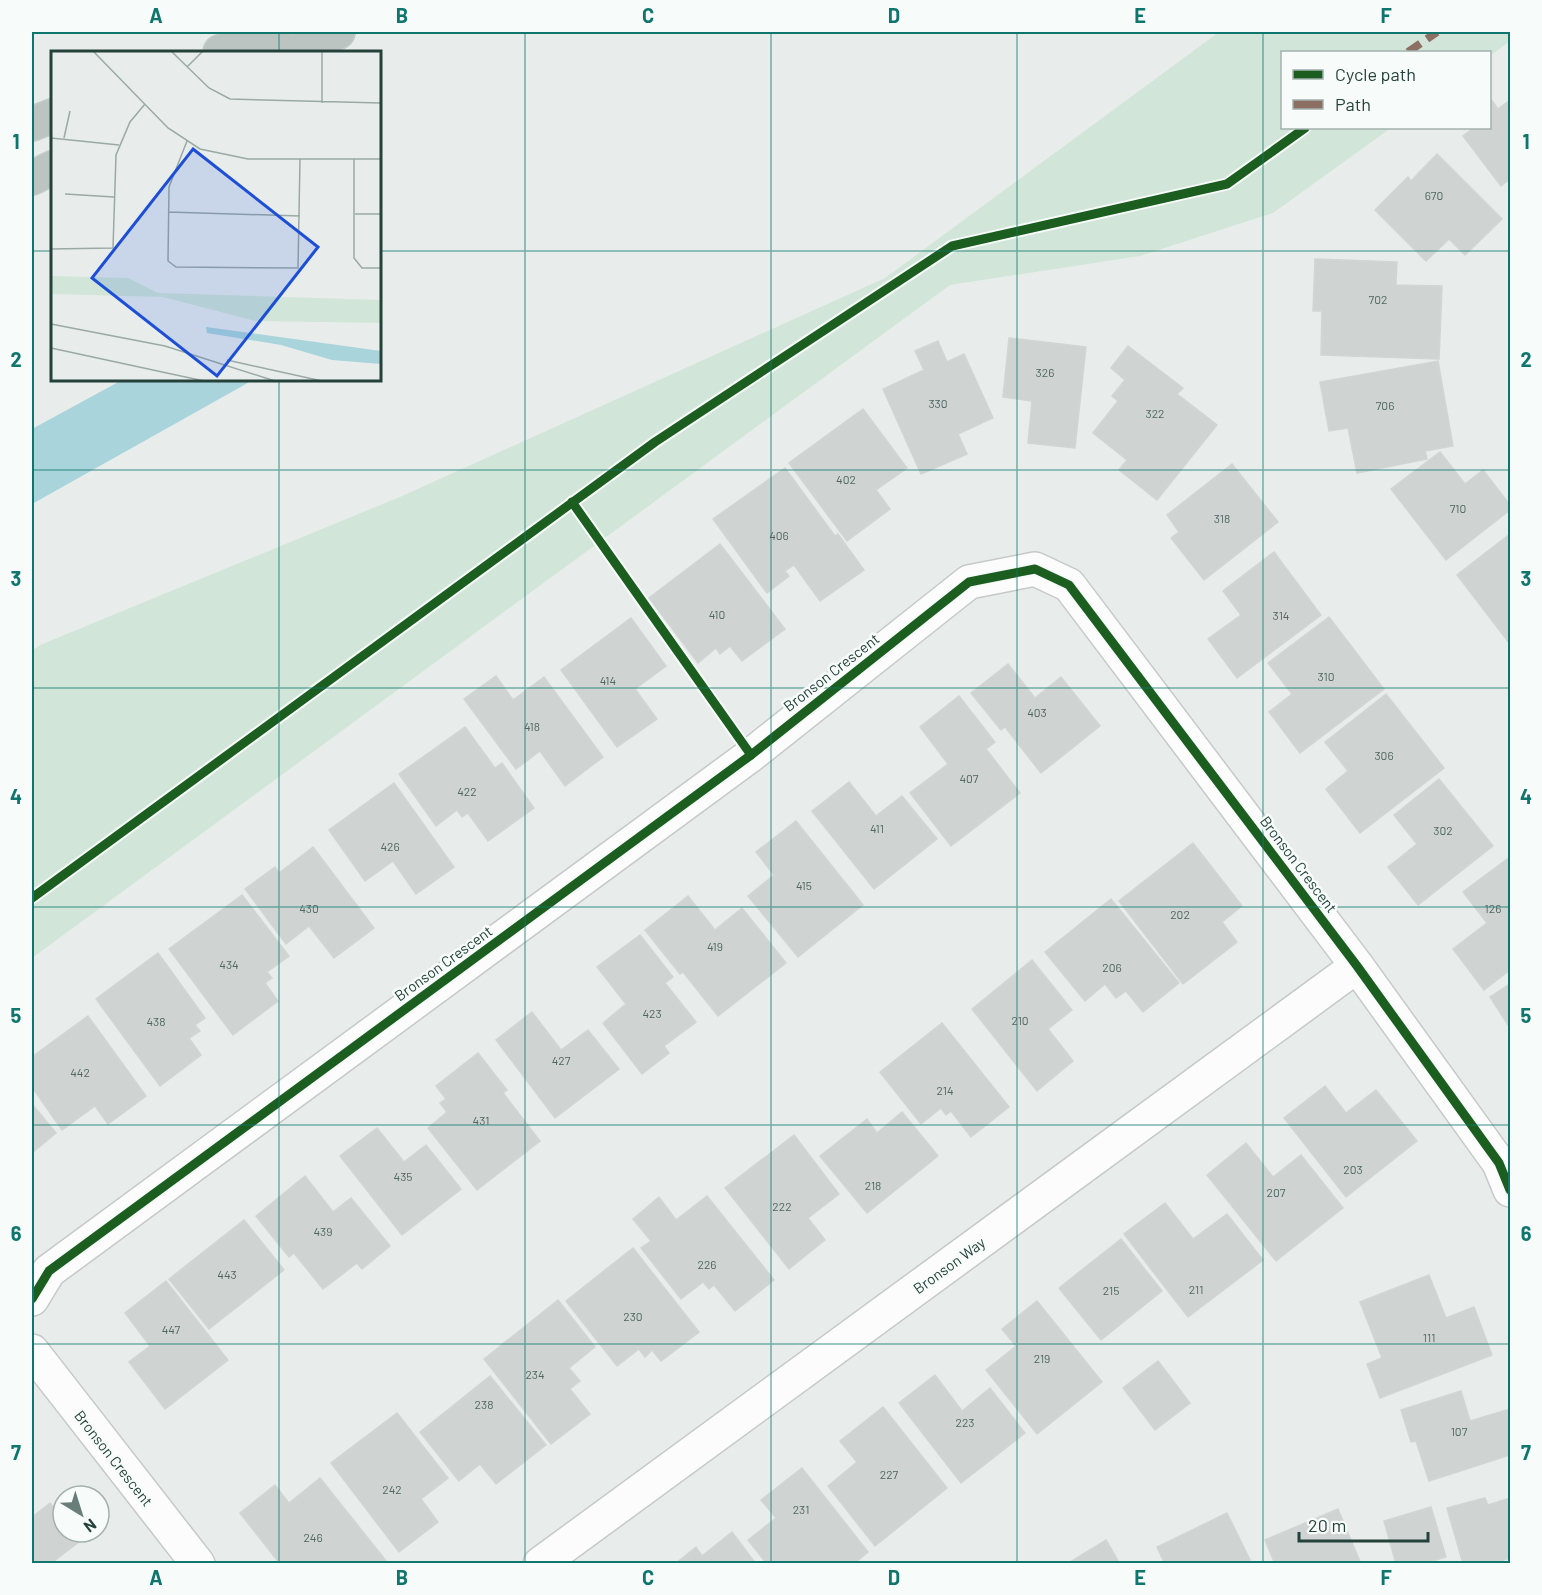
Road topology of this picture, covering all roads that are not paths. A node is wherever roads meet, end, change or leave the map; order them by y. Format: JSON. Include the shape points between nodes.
{"nodes":[{"id":1,"x":275,"y":32,"type":"edge"},
{"id":2,"x":338,"y":32,"type":"edge"},
{"id":3,"x":223,"y":51,"type":"edge"},
{"id":4,"x":296,"y":51,"type":"edge"},
{"id":5,"x":51,"y":116,"type":"edge"},
{"id":6,"x":32,"y":124,"type":"edge"},
{"id":7,"x":51,"y":168,"type":"edge"},
{"id":8,"x":32,"y":178,"type":"edge"},
{"id":9,"x":1358,"y":966,"type":"junction"},
{"id":10,"x":1510,"y":1190,"type":"edge"},
{"id":11,"x":32,"y":1299,"type":"edge"},
{"id":12,"x":32,"y":1352,"type":"edge"},
{"id":13,"x":198,"y":1563,"type":"edge"},
{"id":14,"x":540,"y":1563,"type":"edge"}],
"edges":[{"from":1,"to":3,"type":"highway"},
{"from":2,"to":4,"type":"highway"},
{"from":5,"to":6,"type":"highway"},
{"from":7,"to":8,"type":"highway"},
{"from":9,"to":10,"type":"street","name":"Bronson Crescent","via":[[1499,1164]]},
{"from":9,"to":11,"type":"street","name":"Bronson Crescent","via":[[1069,585],[1035,569],[969,582],[751,755],[49,1271]]},
{"from":9,"to":14,"type":"street","name":"Bronson Way"},
{"from":12,"to":13,"type":"street","name":"Bronson Crescent"}]}
